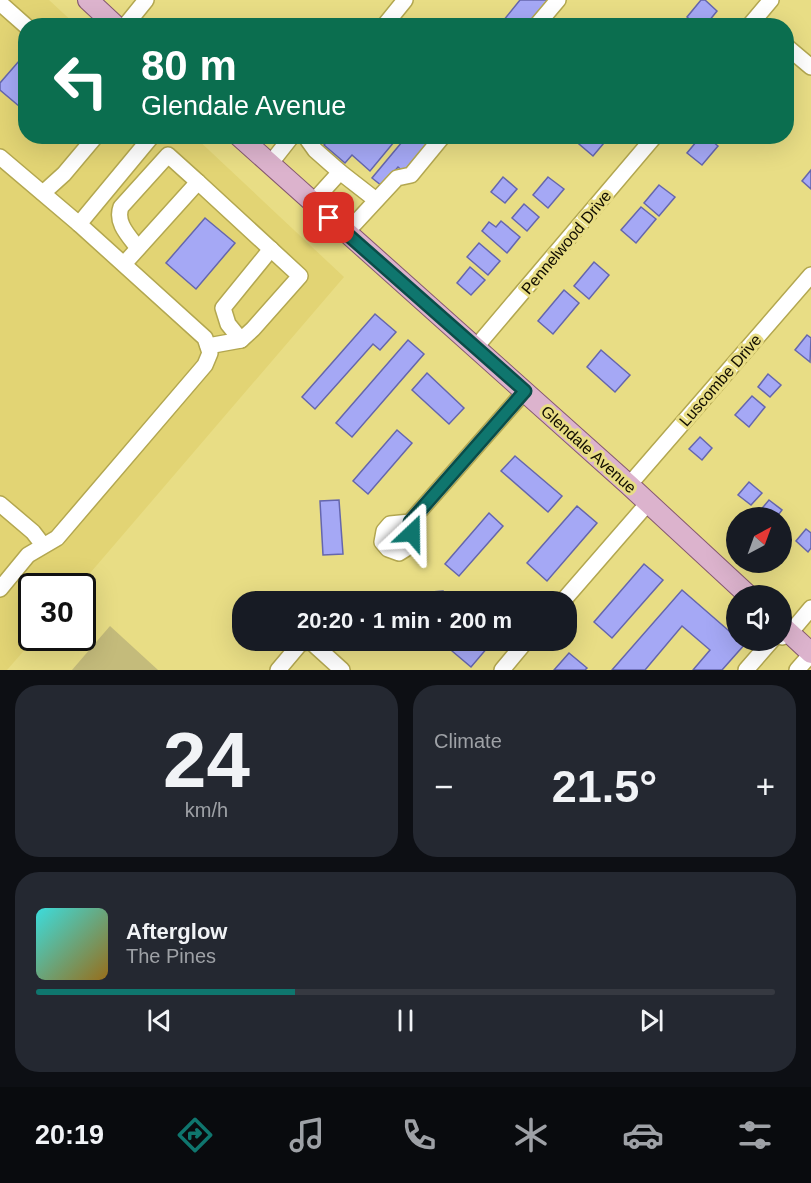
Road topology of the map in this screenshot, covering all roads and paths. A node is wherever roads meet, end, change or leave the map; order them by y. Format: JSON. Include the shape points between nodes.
{"nodes":[{"id":1,"x":88,"y":0,"type":"edge"},
{"id":2,"x":146,"y":0,"type":"edge"},
{"id":3,"x":405,"y":0,"type":"edge"},
{"id":4,"x":558,"y":0,"type":"edge"},
{"id":5,"x":771,"y":0,"type":"edge"},
{"id":6,"x":0,"y":3,"type":"edge"},
{"id":7,"x":107,"y":18,"type":"edge"},
{"id":8,"x":131,"y":18,"type":"edge"},
{"id":9,"x":390,"y":18,"type":"edge"},
{"id":10,"x":543,"y":18,"type":"edge"},
{"id":11,"x":758,"y":18,"type":"edge"},
{"id":12,"x":18,"y":19,"type":"edge"},
{"id":13,"x":794,"y":53,"type":"edge"},
{"id":14,"x":811,"y":67,"type":"edge"},
{"id":15,"x":89,"y":144,"type":"edge"},
{"id":16,"x":145,"y":144,"type":"edge"},
{"id":17,"x":248,"y":144,"type":"edge"},
{"id":18,"x":286,"y":144,"type":"edge"},
{"id":19,"x":311,"y":144,"type":"edge"},
{"id":20,"x":436,"y":144,"type":"edge"},
{"id":21,"x":648,"y":144,"type":"edge"},
{"id":22,"x":0,"y":156,"type":"edge"},
{"id":23,"x":270,"y":164,"type":"junction"},
{"id":24,"x":340,"y":172,"type":"junction"},
{"id":25,"x":198,"y":182,"type":"junction"},
{"id":26,"x":43,"y":193,"type":"junction"},
{"id":27,"x":376,"y":200,"type":"junction"},
{"id":28,"x":312,"y":203,"type":"junction"},
{"id":29,"x":80,"y":224,"type":"junction"},
{"id":30,"x":345,"y":232,"type":"junction"},
{"id":31,"x":138,"y":248,"type":"junction"},
{"id":32,"x":271,"y":249,"type":"junction"},
{"id":33,"x":124,"y":264,"type":"junction"},
{"id":34,"x":811,"y":275,"type":"edge"},
{"id":35,"x":241,"y":340,"type":"junction"},
{"id":36,"x":208,"y":346,"type":"junction"},
{"id":37,"x":476,"y":348,"type":"junction"},
{"id":38,"x":525,"y":391,"type":"junction"},
{"id":39,"x":629,"y":485,"type":"junction"},
{"id":40,"x":648,"y":502,"type":"junction"},
{"id":41,"x":0,"y":504,"type":"edge"},
{"id":42,"x":410,"y":522,"type":"dead end"},
{"id":43,"x":43,"y":545,"type":"junction"},
{"id":44,"x":737,"y":585,"type":"edge"},
{"id":45,"x":0,"y":589,"type":"edge"},
{"id":46,"x":571,"y":591,"type":"edge"},
{"id":47,"x":811,"y":608,"type":"edge"},
{"id":48,"x":792,"y":624,"type":"edge"},
{"id":49,"x":792,"y":641,"type":"edge"},
{"id":50,"x":518,"y":651,"type":"edge"},
{"id":51,"x":764,"y":651,"type":"edge"},
{"id":52,"x":811,"y":653,"type":"edge"},
{"id":53,"x":278,"y":670,"type":"edge"},
{"id":54,"x":342,"y":670,"type":"edge"},
{"id":55,"x":502,"y":670,"type":"edge"},
{"id":56,"x":746,"y":670,"type":"edge"},
{"id":57,"x":797,"y":670,"type":"edge"}],
"edges":[{"from":1,"to":7,"type":"main road"},
{"from":2,"to":8,"type":"street"},
{"from":3,"to":9,"type":"street"},
{"from":4,"to":10,"type":"street"},
{"from":5,"to":11,"type":"street"},
{"from":6,"to":12,"type":"street"},
{"from":13,"to":14,"type":"street"},
{"from":15,"to":26,"type":"street"},
{"from":16,"to":29,"type":"street"},
{"from":17,"to":23,"type":"main road","name":"Glendale Avenue"},
{"from":18,"to":23,"type":"street"},
{"from":19,"to":24,"type":"street"},
{"from":20,"to":27,"type":"street","via":[[411,175],[397,178]]},
{"from":21,"to":37,"type":"street","name":"Pennelwood Drive"},
{"from":22,"to":26,"type":"street"},
{"from":23,"to":28,"type":"main road","name":"Glendale Avenue"},
{"from":24,"to":27,"type":"street"},
{"from":24,"to":28,"type":"street"},
{"from":25,"to":31,"type":"street"},
{"from":25,"to":31,"type":"street","via":[[168,155],[121,207],[118,217]]},
{"from":25,"to":32,"type":"street"},
{"from":26,"to":29,"type":"street"},
{"from":27,"to":30,"type":"street"},
{"from":28,"to":30,"type":"main road","name":"Glendale Avenue"},
{"from":29,"to":33,"type":"street"},
{"from":30,"to":37,"type":"main road","name":"Glendale Avenue"},
{"from":31,"to":33,"type":"street"},
{"from":32,"to":35,"type":"street","via":[[222,308],[228,324]]},
{"from":32,"to":35,"type":"street","via":[[300,276]]},
{"from":33,"to":36,"type":"street","via":[[206,338]]},
{"from":34,"to":39,"type":"street","name":"Luscombe Drive"},
{"from":35,"to":36,"type":"street"},
{"from":36,"to":43,"type":"street","via":[[210,353],[205,365],[57,538]]},
{"from":37,"to":38,"type":"main road","name":"Glendale Avenue"},
{"from":38,"to":39,"type":"main road","name":"Glendale Avenue"},
{"from":38,"to":42,"type":"street"},
{"from":39,"to":40,"type":"main road","name":"Glendale Avenue"},
{"from":40,"to":44,"type":"main road","name":"Glendale Avenue"},
{"from":40,"to":46,"type":"street"},
{"from":41,"to":43,"type":"street"},
{"from":43,"to":45,"type":"street","via":[[28,555]]},
{"from":47,"to":48,"type":"street"},
{"from":49,"to":52,"type":"main road"},
{"from":50,"to":55,"type":"street"},
{"from":51,"to":56,"type":"street"},
{"from":52,"to":57,"type":"street"},
{"from":53,"to":54,"type":"street","via":[[300,644],[310,641]]}]}
